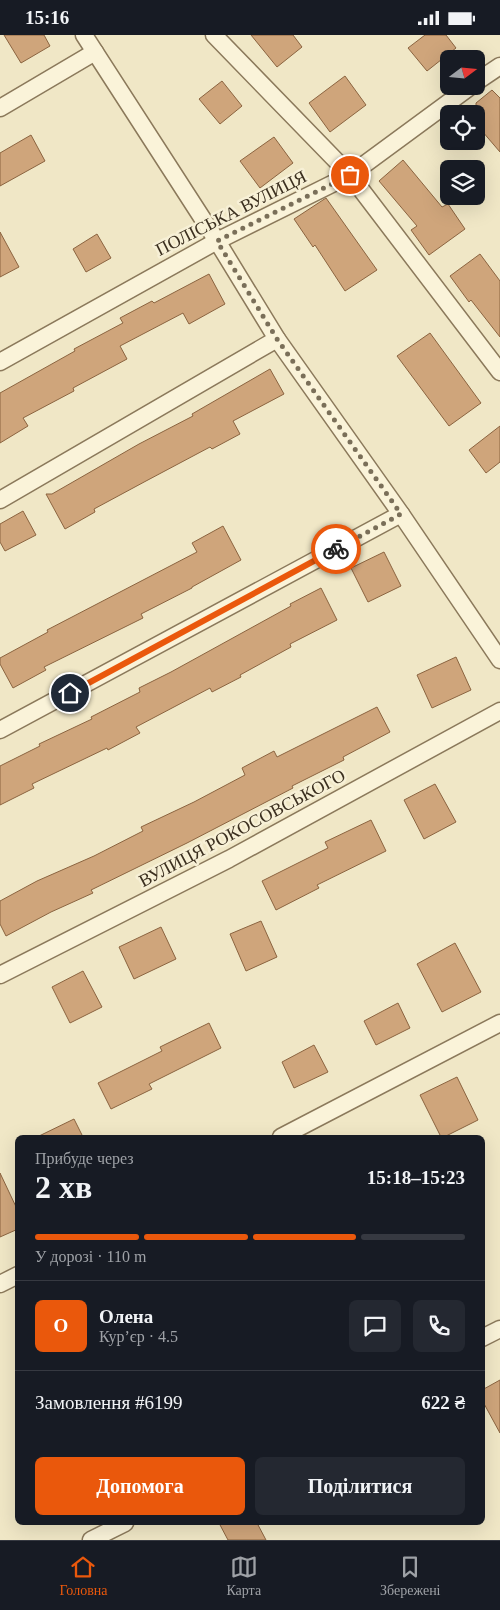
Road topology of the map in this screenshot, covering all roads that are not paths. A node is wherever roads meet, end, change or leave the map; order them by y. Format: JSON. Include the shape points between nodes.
{"nodes":[{"id":1,"x":84,"y":35,"type":"edge"},
{"id":2,"x":214,"y":35,"type":"edge"},
{"id":3,"x":95,"y":52,"type":"junction"},
{"id":4,"x":500,"y":66,"type":"edge"},
{"id":5,"x":485,"y":76,"type":"edge"},
{"id":6,"x":459,"y":95,"type":"edge"},
{"id":7,"x":0,"y":108,"type":"edge"},
{"id":8,"x":350,"y":175,"type":"junction"},
{"id":9,"x":217,"y":241,"type":"junction"},
{"id":10,"x":277,"y":339,"type":"junction"},
{"id":11,"x":0,"y":362,"type":"edge"},
{"id":12,"x":500,"y":372,"type":"edge"},
{"id":13,"x":0,"y":500,"type":"edge"},
{"id":14,"x":401,"y":514,"type":"junction"},
{"id":15,"x":500,"y":660,"type":"edge"},
{"id":16,"x":500,"y":711,"type":"edge"},
{"id":17,"x":0,"y":730,"type":"edge"},
{"id":18,"x":0,"y":975,"type":"edge"},
{"id":19,"x":500,"y":1023,"type":"edge"},
{"id":20,"x":285,"y":1135,"type":"edge"},
{"id":21,"x":15,"y":1276,"type":"edge"},
{"id":22,"x":0,"y":1284,"type":"edge"},
{"id":23,"x":500,"y":1329,"type":"edge"},
{"id":24,"x":485,"y":1336,"type":"edge"},
{"id":25,"x":120,"y":1525,"type":"edge"},
{"id":26,"x":91,"y":1540,"type":"edge"}],
"edges":[{"from":1,"to":3,"type":"street"},
{"from":2,"to":8,"type":"street"},
{"from":3,"to":7,"type":"street"},
{"from":3,"to":9,"type":"street"},
{"from":4,"to":5,"type":"street"},
{"from":6,"to":8,"type":"street","name":"ПОЛІСЬКА ВУЛИЦЯ"},
{"from":8,"to":9,"type":"street","name":"ПОЛІСЬКА ВУЛИЦЯ"},
{"from":8,"to":12,"type":"street"},
{"from":9,"to":10,"type":"street"},
{"from":9,"to":11,"type":"street","name":"ПОЛІСЬКА ВУЛИЦЯ"},
{"from":10,"to":13,"type":"street"},
{"from":10,"to":14,"type":"street"},
{"from":14,"to":15,"type":"street"},
{"from":14,"to":17,"type":"street"},
{"from":16,"to":18,"type":"street","name":"ВУЛИЦЯ РОКОСОВСЬКОГО","via":[[229,859]]},
{"from":19,"to":20,"type":"street"},
{"from":21,"to":22,"type":"street"},
{"from":23,"to":24,"type":"street"},
{"from":25,"to":26,"type":"street"}]}
